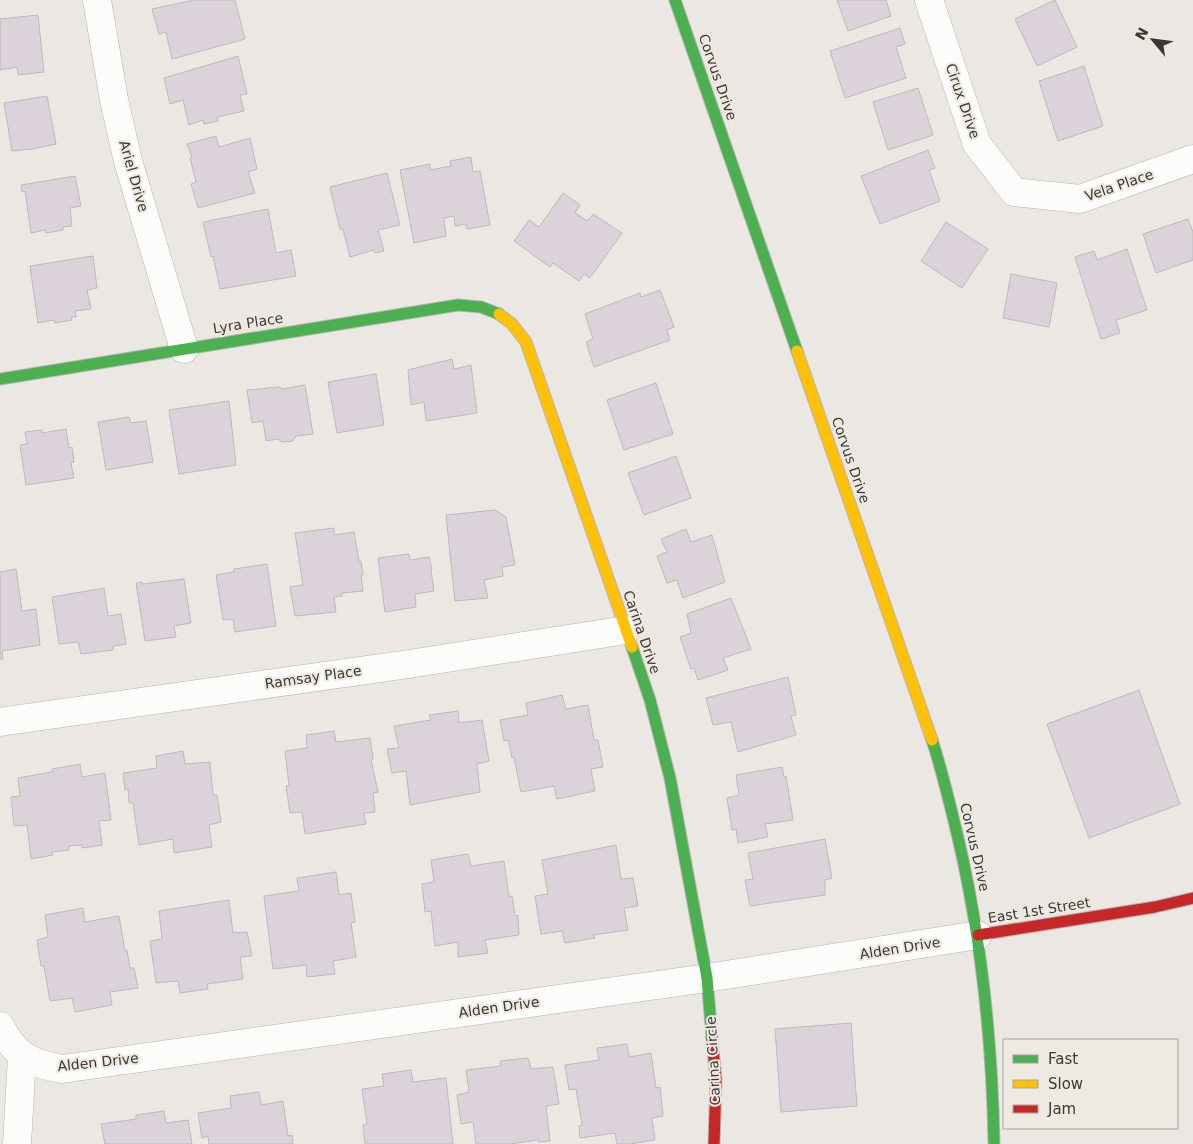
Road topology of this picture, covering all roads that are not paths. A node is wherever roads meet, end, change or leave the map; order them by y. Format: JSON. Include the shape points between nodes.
{"nodes":[{"id":1,"x":97,"y":0,"type":"edge"},
{"id":2,"x":675,"y":0,"type":"edge"},
{"id":3,"x":929,"y":0,"type":"edge"},
{"id":4,"x":1193,"y":159,"type":"edge"},
{"id":5,"x":1014,"y":192,"type":"joint"},
{"id":6,"x":500,"y":314,"type":"joint"},
{"id":7,"x":184,"y":349,"type":"junction"},
{"id":8,"x":0,"y":379,"type":"edge"},
{"id":9,"x":626,"y":630,"type":"junction"},
{"id":10,"x":0,"y":722,"type":"edge"},
{"id":11,"x":1193,"y":898,"type":"edge"},
{"id":12,"x":978,"y":935,"type":"junction"},
{"id":13,"x":707,"y":978,"type":"junction"},
{"id":14,"x":0,"y":1026,"type":"edge"},
{"id":15,"x":22,"y":1056,"type":"junction"},
{"id":16,"x":17,"y":1144,"type":"edge"},
{"id":17,"x":714,"y":1144,"type":"edge"},
{"id":18,"x":994,"y":1144,"type":"edge"}],
"edges":[{"from":1,"to":7,"type":"street","name":"Ariel Drive","via":[[128,161]]},
{"from":2,"to":12,"type":"street","name":"Corvus Drive","via":[[935,748],[960,841]]},
{"from":3,"to":5,"type":"street","name":"Cirux Drive","via":[[978,144]]},
{"from":4,"to":5,"type":"street","name":"Vela Place","via":[[1080,199]]},
{"from":6,"to":7,"type":"street","name":"Lyra Place","via":[[479,306],[458,305]]},
{"from":6,"to":9,"type":"street","name":"Carina Drive","via":[[514,325],[526,342]]},
{"from":7,"to":8,"type":"street","name":"Lyra Place"},
{"from":9,"to":10,"type":"street","name":"Ramsay Place"},
{"from":9,"to":13,"type":"street","name":"Carina Drive","via":[[650,700],[670,778]]},
{"from":11,"to":12,"type":"street","name":"East 1st Street","via":[[1156,907]]},
{"from":12,"to":13,"type":"street","name":"Alden Drive"},
{"from":12,"to":18,"type":"street","name":"East 1st Street","via":[[993,1076]]},
{"from":13,"to":15,"type":"street","name":"Alden Drive","via":[[62,1069],[40,1065]]},
{"from":13,"to":17,"type":"street","name":"Carina Circle","via":[[716,1080]]},
{"from":14,"to":15,"type":"street"},
{"from":15,"to":16,"type":"street"}]}
